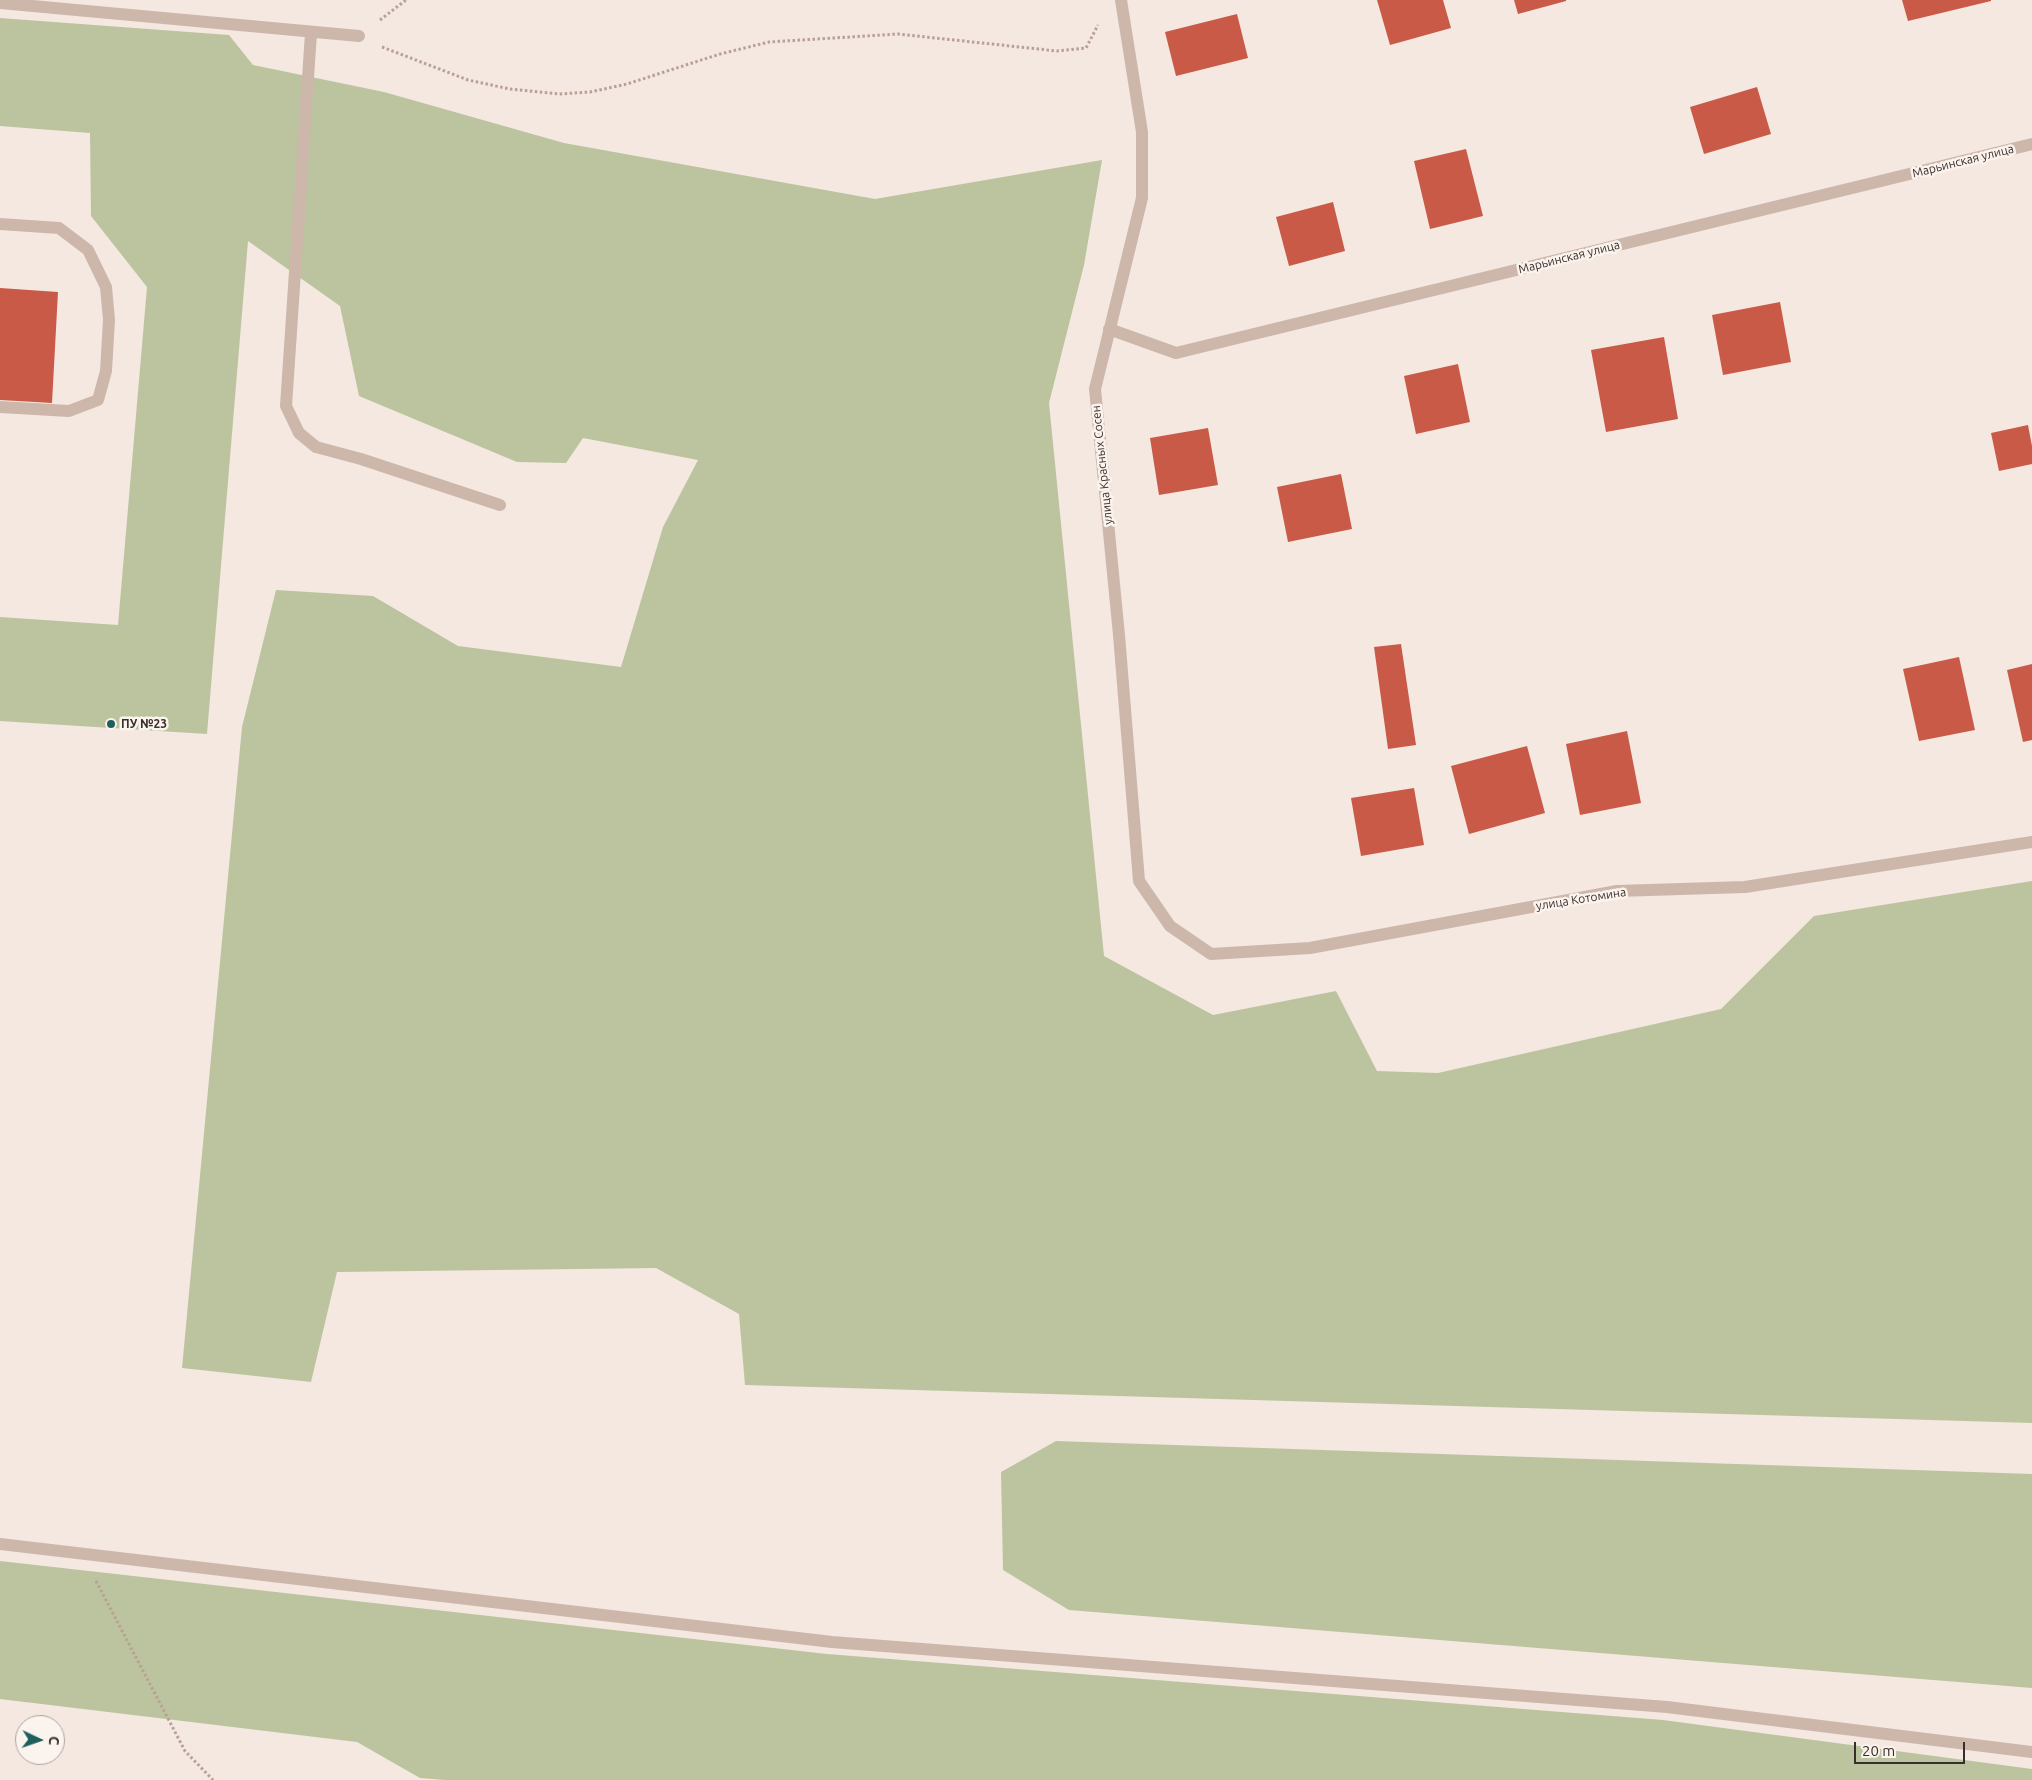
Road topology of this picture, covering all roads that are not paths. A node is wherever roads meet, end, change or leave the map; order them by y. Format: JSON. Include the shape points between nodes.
{"nodes":[{"id":1,"x":1121,"y":0,"type":"edge"},
{"id":2,"x":0,"y":2,"type":"edge"},
{"id":3,"x":311,"y":33,"type":"junction"},
{"id":4,"x":359,"y":36,"type":"road end"},
{"id":5,"x":2032,"y":144,"type":"edge"},
{"id":6,"x":0,"y":224,"type":"edge"},
{"id":7,"x":1109,"y":330,"type":"junction"},
{"id":8,"x":0,"y":407,"type":"edge"},
{"id":9,"x":500,"y":505,"type":"dead end"},
{"id":10,"x":2032,"y":842,"type":"edge"},
{"id":11,"x":1170,"y":926,"type":"joint"},
{"id":12,"x":0,"y":1544,"type":"edge"},
{"id":13,"x":2032,"y":1752,"type":"edge"}],
"edges":[{"from":1,"to":7,"type":"street","name":"улица Красных Сосен","via":[[1142,132],[1142,198]]},
{"from":2,"to":3,"type":"street"},
{"from":3,"to":4,"type":"street"},
{"from":3,"to":9,"type":"street","via":[[286,406],[299,433],[316,447]]},
{"from":5,"to":7,"type":"street","name":"Марьинская улица","via":[[1176,353]]},
{"from":6,"to":8,"type":"street","via":[[59,228],[88,250],[106,287],[109,320],[106,371],[98,400],[69,411]]},
{"from":7,"to":11,"type":"street","name":"улица Красных Сосен","via":[[1095,389],[1139,881]]},
{"from":10,"to":11,"type":"street","name":"улица Котомина","via":[[1745,887],[1617,891],[1310,948],[1212,954]]},
{"from":12,"to":13,"type":"street","via":[[832,1642],[1667,1707]]}]}
